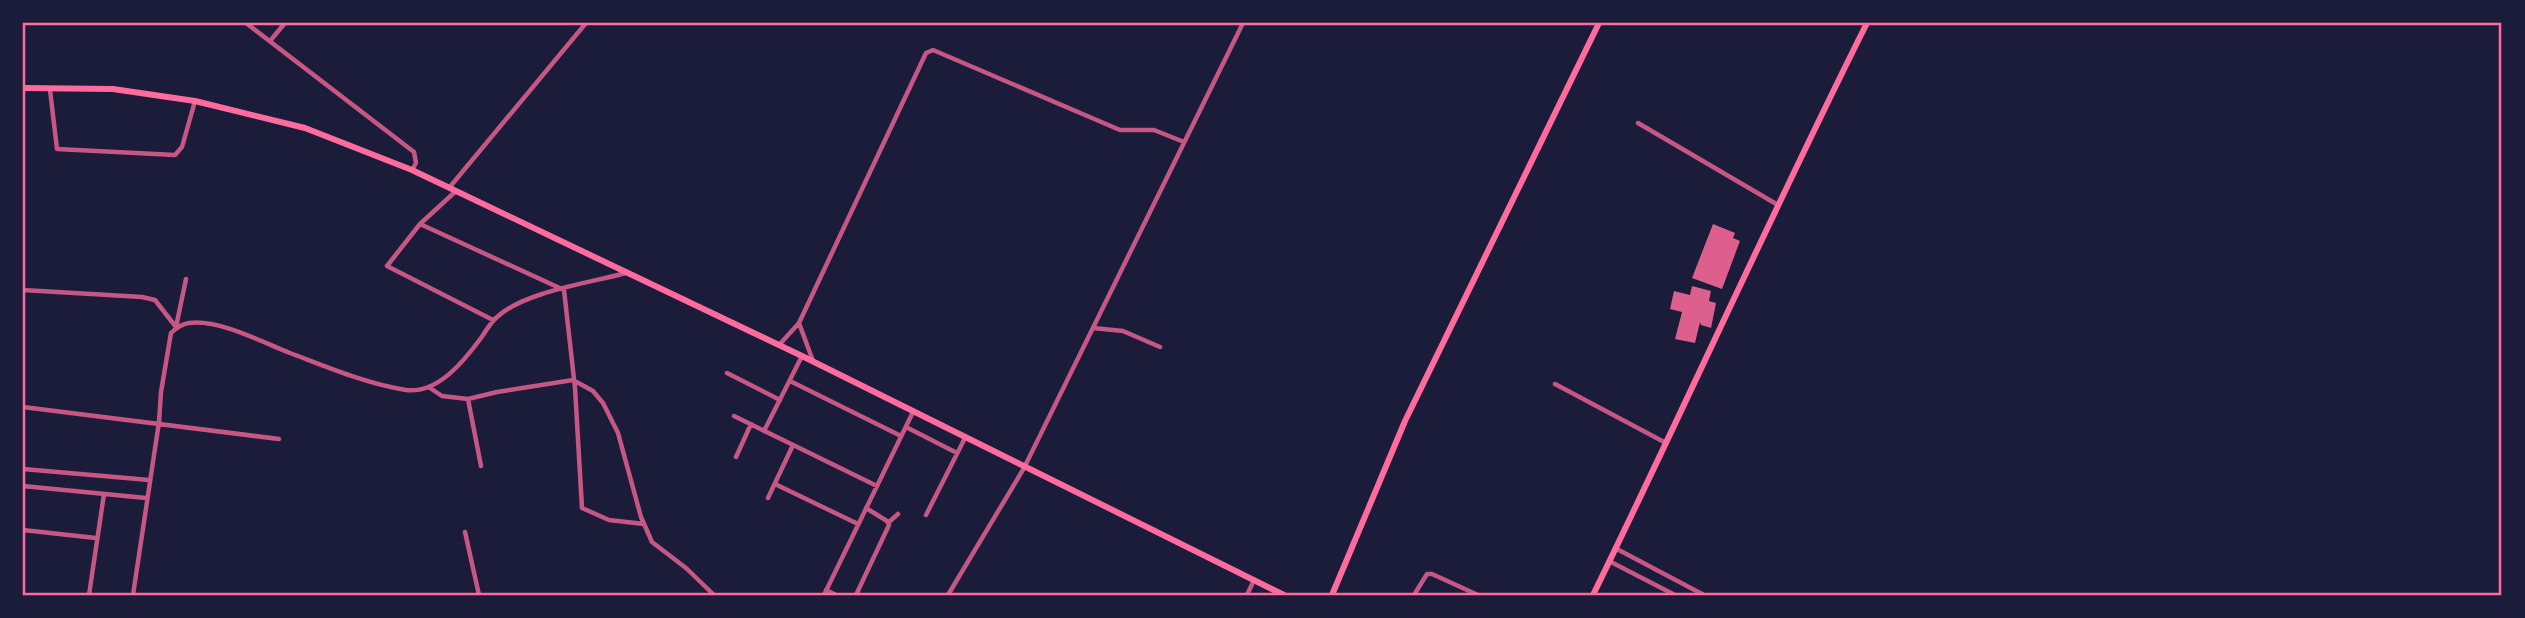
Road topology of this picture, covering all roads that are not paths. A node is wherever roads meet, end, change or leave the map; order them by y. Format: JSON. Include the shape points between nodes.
{"nodes":[{"id":1,"x":246,"y":23,"type":"edge"},
{"id":2,"x":285,"y":23,"type":"edge"},
{"id":3,"x":586,"y":23,"type":"edge"},
{"id":4,"x":1243,"y":23,"type":"edge"},
{"id":5,"x":1599,"y":23,"type":"edge"},
{"id":6,"x":1867,"y":23,"type":"edge"},
{"id":7,"x":270,"y":41,"type":"junction"},
{"id":8,"x":23,"y":88,"type":"edge"},
{"id":9,"x":50,"y":90,"type":"junction"},
{"id":10,"x":195,"y":101,"type":"junction"},
{"id":11,"x":1638,"y":123,"type":"dead end"},
{"id":12,"x":1184,"y":142,"type":"junction"},
{"id":13,"x":412,"y":170,"type":"junction"},
{"id":14,"x":453,"y":190,"type":"junction"},
{"id":15,"x":1778,"y":205,"type":"junction"},
{"id":16,"x":420,"y":225,"type":"junction"},
{"id":17,"x":627,"y":273,"type":"junction"},
{"id":18,"x":186,"y":279,"type":"dead end"},
{"id":19,"x":23,"y":290,"type":"edge"},
{"id":20,"x":564,"y":290,"type":"junction"},
{"id":21,"x":493,"y":320,"type":"junction"},
{"id":22,"x":799,"y":323,"type":"junction"},
{"id":23,"x":176,"y":328,"type":"junction"},
{"id":24,"x":1093,"y":328,"type":"junction"},
{"id":25,"x":779,"y":345,"type":"junction"},
{"id":26,"x":1160,"y":347,"type":"dead end"},
{"id":27,"x":802,"y":356,"type":"junction"},
{"id":28,"x":813,"y":361,"type":"junction"},
{"id":29,"x":727,"y":373,"type":"dead end"},
{"id":30,"x":573,"y":380,"type":"junction"},
{"id":31,"x":790,"y":381,"type":"junction"},
{"id":32,"x":1555,"y":384,"type":"dead end"},
{"id":33,"x":427,"y":388,"type":"junction"},
{"id":34,"x":468,"y":399,"type":"junction"},
{"id":35,"x":780,"y":400,"type":"junction"},
{"id":36,"x":23,"y":407,"type":"edge"},
{"id":37,"x":913,"y":412,"type":"junction"},
{"id":38,"x":734,"y":416,"type":"dead end"},
{"id":39,"x":159,"y":422,"type":"junction"},
{"id":40,"x":751,"y":425,"type":"junction"},
{"id":41,"x":906,"y":427,"type":"junction"},
{"id":42,"x":764,"y":431,"type":"junction"},
{"id":43,"x":901,"y":436,"type":"junction"},
{"id":44,"x":965,"y":438,"type":"junction"},
{"id":45,"x":279,"y":439,"type":"dead end"},
{"id":46,"x":1667,"y":444,"type":"junction"},
{"id":47,"x":793,"y":445,"type":"junction"},
{"id":48,"x":957,"y":453,"type":"junction"},
{"id":49,"x":736,"y":457,"type":"dead end"},
{"id":50,"x":481,"y":466,"type":"dead end"},
{"id":51,"x":1024,"y":468,"type":"junction"},
{"id":52,"x":23,"y":470,"type":"edge"},
{"id":53,"x":149,"y":480,"type":"junction"},
{"id":54,"x":775,"y":484,"type":"junction"},
{"id":55,"x":23,"y":486,"type":"edge"},
{"id":56,"x":877,"y":486,"type":"junction"},
{"id":57,"x":104,"y":494,"type":"junction"},
{"id":58,"x":146,"y":498,"type":"junction"},
{"id":59,"x":768,"y":498,"type":"dead end"},
{"id":60,"x":866,"y":508,"type":"junction"},
{"id":61,"x":898,"y":514,"type":"dead end"},
{"id":62,"x":926,"y":515,"type":"dead end"},
{"id":63,"x":889,"y":522,"type":"junction"},
{"id":64,"x":644,"y":524,"type":"junction"},
{"id":65,"x":858,"y":524,"type":"junction"},
{"id":66,"x":23,"y":530,"type":"edge"},
{"id":67,"x":465,"y":532,"type":"dead end"},
{"id":68,"x":96,"y":538,"type":"junction"},
{"id":69,"x":1615,"y":548,"type":"junction"},
{"id":70,"x":1609,"y":561,"type":"junction"},
{"id":71,"x":1255,"y":580,"type":"junction"},
{"id":72,"x":825,"y":593,"type":"edge"},
{"id":73,"x":89,"y":595,"type":"edge"},
{"id":74,"x":133,"y":595,"type":"edge"},
{"id":75,"x":479,"y":595,"type":"edge"},
{"id":76,"x":714,"y":595,"type":"edge"},
{"id":77,"x":836,"y":595,"type":"edge"},
{"id":78,"x":856,"y":595,"type":"edge"},
{"id":79,"x":948,"y":595,"type":"edge"},
{"id":80,"x":1247,"y":595,"type":"edge"},
{"id":81,"x":1284,"y":595,"type":"edge"},
{"id":82,"x":1332,"y":595,"type":"edge"},
{"id":83,"x":1414,"y":595,"type":"edge"},
{"id":84,"x":1478,"y":595,"type":"edge"},
{"id":85,"x":1593,"y":595,"type":"edge"},
{"id":86,"x":1675,"y":595,"type":"edge"},
{"id":87,"x":1704,"y":595,"type":"edge"}],
"edges":[{"from":1,"to":7,"type":"street"},
{"from":2,"to":7,"type":"street"},
{"from":3,"to":14,"type":"street"},
{"from":4,"to":12,"type":"street"},
{"from":5,"to":82,"type":"main road","via":[[1405,421]]},
{"from":6,"to":15,"type":"main road"},
{"from":7,"to":13,"type":"street","via":[[414,152]]},
{"from":8,"to":9,"type":"main road"},
{"from":9,"to":10,"type":"main road","via":[[113,89]]},
{"from":9,"to":10,"type":"street","via":[[57,149],[175,155],[182,147]]},
{"from":10,"to":13,"type":"main road","via":[[305,128]]},
{"from":11,"to":15,"type":"street"},
{"from":12,"to":22,"type":"street","via":[[1154,130],[1120,130],[930,51]]},
{"from":12,"to":24,"type":"street"},
{"from":13,"to":14,"type":"main road"},
{"from":14,"to":16,"type":"street"},
{"from":14,"to":17,"type":"main road"},
{"from":15,"to":46,"type":"main road"},
{"from":16,"to":20,"type":"street"},
{"from":16,"to":21,"type":"street","via":[[387,266]]},
{"from":17,"to":20,"type":"street"},
{"from":17,"to":25,"type":"main road"},
{"from":18,"to":23,"type":"street"},
{"from":19,"to":23,"type":"street","via":[[155,300]]},
{"from":20,"to":21,"type":"street","via":[[508,307]]},
{"from":20,"to":30,"type":"street"},
{"from":21,"to":33,"type":"street","via":[[462,362]]},
{"from":22,"to":25,"type":"street"},
{"from":22,"to":28,"type":"street"},
{"from":23,"to":33,"type":"street","via":[[188,323],[213,325],[345,373],[405,390]]},
{"from":23,"to":39,"type":"street","via":[[171,333]]},
{"from":24,"to":26,"type":"street","via":[[1122,331]]},
{"from":24,"to":51,"type":"street"},
{"from":25,"to":27,"type":"main road"},
{"from":27,"to":28,"type":"main road"},
{"from":27,"to":31,"type":"street"},
{"from":28,"to":37,"type":"main road"},
{"from":29,"to":35,"type":"street"},
{"from":30,"to":34,"type":"street"},
{"from":30,"to":64,"type":"street","via":[[603,402],[618,433]]},
{"from":30,"to":64,"type":"street","via":[[582,508],[609,520]]},
{"from":31,"to":35,"type":"street"},
{"from":31,"to":43,"type":"street"},
{"from":32,"to":46,"type":"street"},
{"from":33,"to":34,"type":"street","via":[[442,396]]},
{"from":34,"to":50,"type":"street"},
{"from":35,"to":42,"type":"street"},
{"from":36,"to":39,"type":"street"},
{"from":37,"to":41,"type":"street"},
{"from":37,"to":44,"type":"main road"},
{"from":38,"to":40,"type":"street"},
{"from":39,"to":45,"type":"street"},
{"from":39,"to":53,"type":"street"},
{"from":40,"to":42,"type":"street"},
{"from":40,"to":49,"type":"street"},
{"from":41,"to":43,"type":"street"},
{"from":41,"to":48,"type":"street"},
{"from":42,"to":47,"type":"street"},
{"from":43,"to":56,"type":"street"},
{"from":44,"to":48,"type":"street"},
{"from":44,"to":51,"type":"main road"},
{"from":46,"to":69,"type":"main road"},
{"from":47,"to":54,"type":"street"},
{"from":47,"to":56,"type":"street"},
{"from":48,"to":62,"type":"street"},
{"from":51,"to":71,"type":"main road"},
{"from":51,"to":79,"type":"street"},
{"from":52,"to":53,"type":"street"},
{"from":53,"to":58,"type":"street"},
{"from":54,"to":59,"type":"street"},
{"from":54,"to":65,"type":"street"},
{"from":55,"to":57,"type":"street"},
{"from":56,"to":60,"type":"street"},
{"from":57,"to":58,"type":"street"},
{"from":57,"to":68,"type":"street"},
{"from":58,"to":74,"type":"street"},
{"from":60,"to":63,"type":"street"},
{"from":60,"to":65,"type":"street"},
{"from":61,"to":63,"type":"street"},
{"from":63,"to":78,"type":"street"},
{"from":64,"to":76,"type":"street","via":[[652,542]]},
{"from":65,"to":72,"type":"street"},
{"from":66,"to":68,"type":"street"},
{"from":67,"to":75,"type":"street"},
{"from":68,"to":73,"type":"street"},
{"from":69,"to":70,"type":"main road"},
{"from":69,"to":87,"type":"street"},
{"from":70,"to":85,"type":"main road"},
{"from":70,"to":86,"type":"street"},
{"from":71,"to":80,"type":"street"},
{"from":71,"to":81,"type":"main road"},
{"from":72,"to":77,"type":"street"},
{"from":83,"to":84,"type":"street","via":[[1427,574],[1432,574]]}]}
